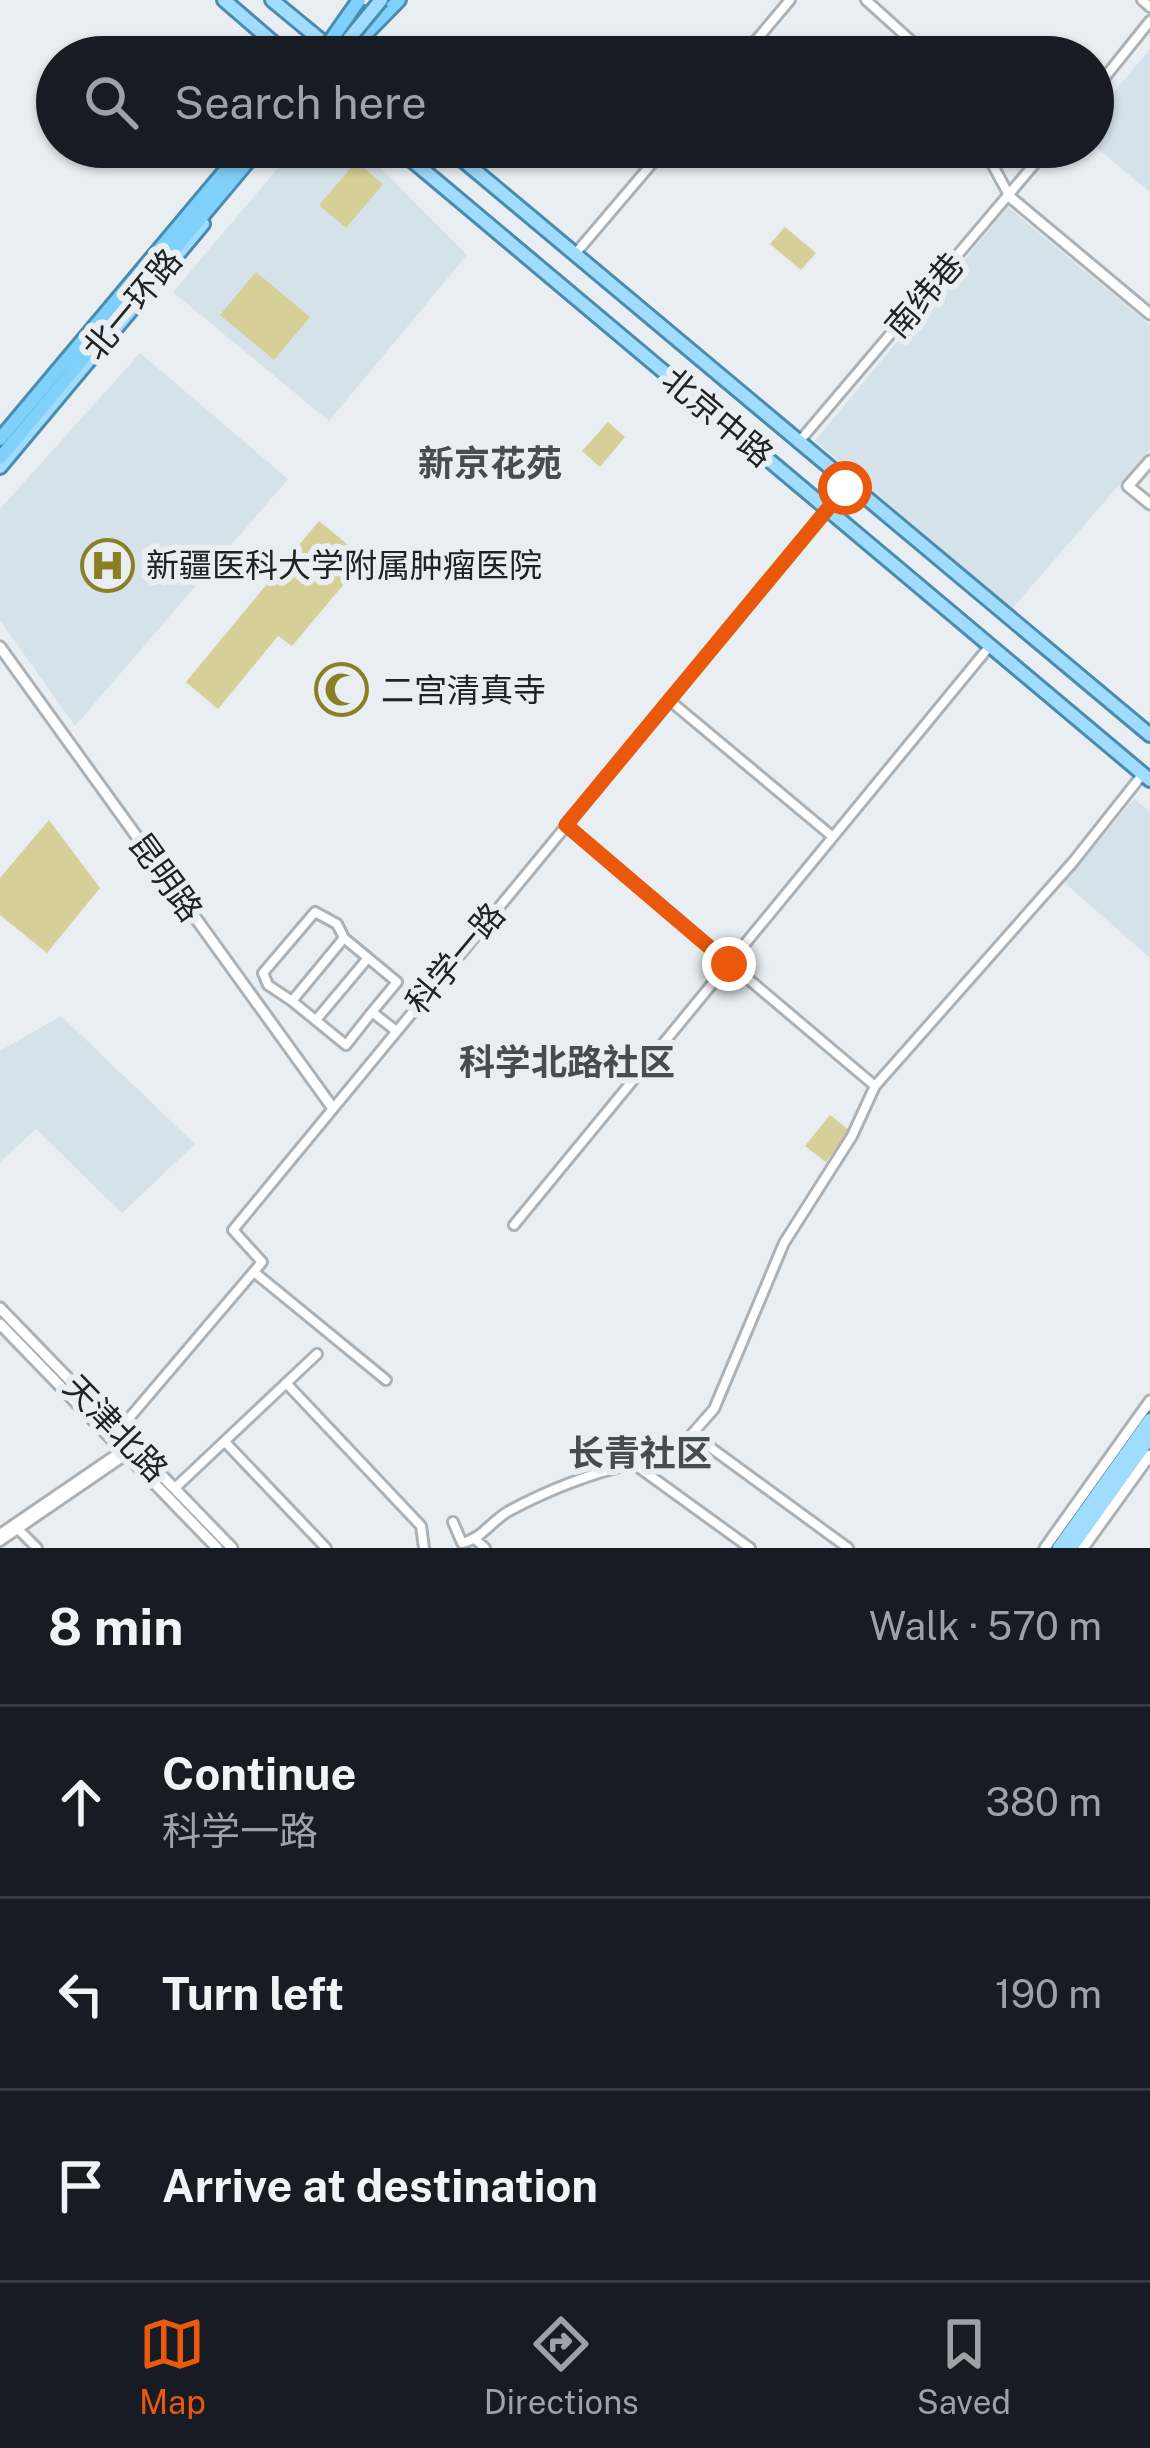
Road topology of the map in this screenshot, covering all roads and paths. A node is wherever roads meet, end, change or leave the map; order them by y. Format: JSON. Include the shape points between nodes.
{"nodes":[{"id":1,"x":224,"y":0,"type":"edge"},
{"id":2,"x":272,"y":0,"type":"edge"},
{"id":3,"x":363,"y":0,"type":"edge"},
{"id":4,"x":382,"y":0,"type":"edge"},
{"id":5,"x":399,"y":0,"type":"edge"},
{"id":6,"x":790,"y":0,"type":"edge"},
{"id":7,"x":866,"y":0,"type":"edge"},
{"id":8,"x":1142,"y":0,"type":"edge"},
{"id":9,"x":1150,"y":7,"type":"edge"},
{"id":10,"x":1150,"y":20,"type":"edge"},
{"id":11,"x":266,"y":36,"type":"edge"},
{"id":12,"x":311,"y":36,"type":"edge"},
{"id":13,"x":341,"y":36,"type":"edge"},
{"id":14,"x":347,"y":36,"type":"edge"},
{"id":15,"x":352,"y":36,"type":"edge"},
{"id":16,"x":760,"y":36,"type":"edge"},
{"id":17,"x":906,"y":36,"type":"edge"},
{"id":18,"x":1114,"y":65,"type":"edge"},
{"id":19,"x":223,"y":168,"type":"edge"},
{"id":20,"x":245,"y":168,"type":"edge"},
{"id":21,"x":420,"y":168,"type":"edge"},
{"id":22,"x":472,"y":168,"type":"edge"},
{"id":23,"x":648,"y":168,"type":"edge"},
{"id":24,"x":994,"y":168,"type":"edge"},
{"id":25,"x":1033,"y":168,"type":"edge"},
{"id":26,"x":1010,"y":197,"type":"junction"},
{"id":27,"x":575,"y":254,"type":"junction"},
{"id":28,"x":1150,"y":314,"type":"edge"},
{"id":29,"x":0,"y":435,"type":"edge"},
{"id":30,"x":798,"y":443,"type":"junction"},
{"id":31,"x":1150,"y":460,"type":"edge"},
{"id":32,"x":0,"y":462,"type":"edge"},
{"id":33,"x":848,"y":484,"type":"junction"},
{"id":34,"x":1150,"y":504,"type":"edge"},
{"id":35,"x":828,"y":509,"type":"junction"},
{"id":36,"x":990,"y":646,"type":"junction"},
{"id":37,"x":0,"y":647,"type":"edge"},
{"id":38,"x":669,"y":700,"type":"junction"},
{"id":39,"x":1150,"y":735,"type":"edge"},
{"id":40,"x":1146,"y":777,"type":"edge"},
{"id":41,"x":566,"y":825,"type":"junction"},
{"id":42,"x":832,"y":837,"type":"junction"},
{"id":43,"x":344,"y":938,"type":"junction"},
{"id":44,"x":368,"y":958,"type":"junction"},
{"id":45,"x":728,"y":964,"type":"junction"},
{"id":46,"x":292,"y":1001,"type":"junction"},
{"id":47,"x":373,"y":1012,"type":"junction"},
{"id":48,"x":316,"y":1021,"type":"junction"},
{"id":49,"x":395,"y":1030,"type":"junction"},
{"id":50,"x":875,"y":1086,"type":"junction"},
{"id":51,"x":332,"y":1106,"type":"junction"},
{"id":52,"x":514,"y":1225,"type":"dead end"},
{"id":53,"x":254,"y":1272,"type":"junction"},
{"id":54,"x":0,"y":1308,"type":"edge"},
{"id":55,"x":0,"y":1324,"type":"edge"},
{"id":56,"x":317,"y":1354,"type":"dead end"},
{"id":57,"x":43,"y":1360,"type":"junction"},
{"id":58,"x":386,"y":1380,"type":"dead end"},
{"id":59,"x":287,"y":1384,"type":"junction"},
{"id":60,"x":1150,"y":1401,"type":"edge"},
{"id":61,"x":1150,"y":1420,"type":"edge"},
{"id":62,"x":119,"y":1430,"type":"junction"},
{"id":63,"x":1150,"y":1437,"type":"edge"},
{"id":64,"x":225,"y":1442,"type":"junction"},
{"id":65,"x":125,"y":1452,"type":"junction"},
{"id":66,"x":1150,"y":1455,"type":"edge"},
{"id":67,"x":175,"y":1489,"type":"junction"},
{"id":68,"x":189,"y":1511,"type":"junction"},
{"id":69,"x":453,"y":1522,"type":"dead end"},
{"id":70,"x":18,"y":1529,"type":"junction"},
{"id":71,"x":0,"y":1537,"type":"edge"},
{"id":72,"x":476,"y":1540,"type":"junction"},
{"id":73,"x":37,"y":1548,"type":"edge"},
{"id":74,"x":218,"y":1548,"type":"edge"},
{"id":75,"x":232,"y":1548,"type":"edge"},
{"id":76,"x":326,"y":1548,"type":"edge"},
{"id":77,"x":424,"y":1548,"type":"edge"},
{"id":78,"x":485,"y":1548,"type":"edge"},
{"id":79,"x":750,"y":1548,"type":"edge"},
{"id":80,"x":848,"y":1548,"type":"edge"},
{"id":81,"x":1046,"y":1548,"type":"edge"},
{"id":82,"x":1059,"y":1548,"type":"edge"},
{"id":83,"x":1071,"y":1548,"type":"edge"},
{"id":84,"x":1083,"y":1548,"type":"edge"}],
"edges":[{"from":1,"to":11,"type":"main road"},
{"from":2,"to":12,"type":"main road"},
{"from":3,"to":13,"type":"highway","bridge":true},
{"from":4,"to":14,"type":"main road","bridge":true},
{"from":5,"to":15,"type":"highway"},
{"from":6,"to":16,"type":"street"},
{"from":7,"to":17,"type":"street"},
{"from":8,"to":9,"type":"street"},
{"from":10,"to":18,"type":"street"},
{"from":19,"to":29,"type":"highway","name":"北一环路"},
{"from":20,"to":32,"type":"highway","name":"北一环路"},
{"from":21,"to":35,"type":"main road","name":"北京中路"},
{"from":22,"to":27,"type":"main road","name":"北京中路"},
{"from":23,"to":27,"type":"street"},
{"from":24,"to":26,"type":"street"},
{"from":25,"to":26,"type":"street","name":"南纬巷"},
{"from":26,"to":28,"type":"street"},
{"from":26,"to":30,"type":"street","name":"南纬巷"},
{"from":27,"to":30,"type":"main road","name":"北京中路"},
{"from":30,"to":33,"type":"main road","name":"北京中路"},
{"from":31,"to":34,"type":"street","via":[[1128,486]]},
{"from":33,"to":35,"type":"street","name":"科学一路"},
{"from":33,"to":39,"type":"main road","name":"北京中路"},
{"from":35,"to":36,"type":"main road","name":"北京中路"},
{"from":35,"to":38,"type":"street","name":"科学一路"},
{"from":36,"to":40,"type":"main road","name":"北京中路"},
{"from":36,"to":42,"type":"street"},
{"from":37,"to":51,"type":"street","name":"昆明路"},
{"from":38,"to":41,"type":"street","name":"科学一路"},
{"from":38,"to":42,"type":"street"},
{"from":40,"to":50,"type":"street"},
{"from":41,"to":45,"type":"street"},
{"from":41,"to":49,"type":"street","name":"科学一路"},
{"from":42,"to":45,"type":"street"},
{"from":43,"to":44,"type":"street"},
{"from":43,"to":46,"type":"street"},
{"from":43,"to":46,"type":"street","via":[[315,912],[263,973]]},
{"from":44,"to":47,"type":"street","via":[[397,982]]},
{"from":44,"to":48,"type":"street"},
{"from":45,"to":50,"type":"street"},
{"from":45,"to":52,"type":"street"},
{"from":46,"to":48,"type":"street"},
{"from":47,"to":48,"type":"street","via":[[346,1045]]},
{"from":47,"to":49,"type":"street"},
{"from":49,"to":51,"type":"street","name":"科学一路"},
{"from":50,"to":80,"type":"street","via":[[766,1277],[714,1409],[692,1434]]},
{"from":51,"to":53,"type":"street","name":"科学一路","via":[[233,1230],[262,1262]]},
{"from":53,"to":58,"type":"street"},
{"from":53,"to":62,"type":"street"},
{"from":54,"to":57,"type":"street","name":"天津北路"},
{"from":55,"to":57,"type":"street"},
{"from":56,"to":59,"type":"street"},
{"from":57,"to":62,"type":"street","name":"天津北路"},
{"from":57,"to":65,"type":"street"},
{"from":59,"to":64,"type":"street"},
{"from":59,"to":77,"type":"street","via":[[421,1526]]},
{"from":60,"to":81,"type":"street"},
{"from":61,"to":82,"type":"main road"},
{"from":62,"to":67,"type":"street","name":"天津北路"},
{"from":63,"to":83,"type":"main road"},
{"from":64,"to":67,"type":"street"},
{"from":64,"to":76,"type":"street"},
{"from":65,"to":68,"type":"street"},
{"from":65,"to":70,"type":"street"},
{"from":65,"to":71,"type":"street"},
{"from":66,"to":84,"type":"street"},
{"from":67,"to":68,"type":"street","name":"天津北路"},
{"from":68,"to":74,"type":"street"},
{"from":68,"to":75,"type":"street","name":"天津北路"},
{"from":69,"to":72,"type":"street","via":[[462,1543]]},
{"from":70,"to":71,"type":"street"},
{"from":70,"to":73,"type":"street"},
{"from":72,"to":78,"type":"street"},
{"from":72,"to":79,"type":"street","via":[[510,1510],[634,1464]]}]}
